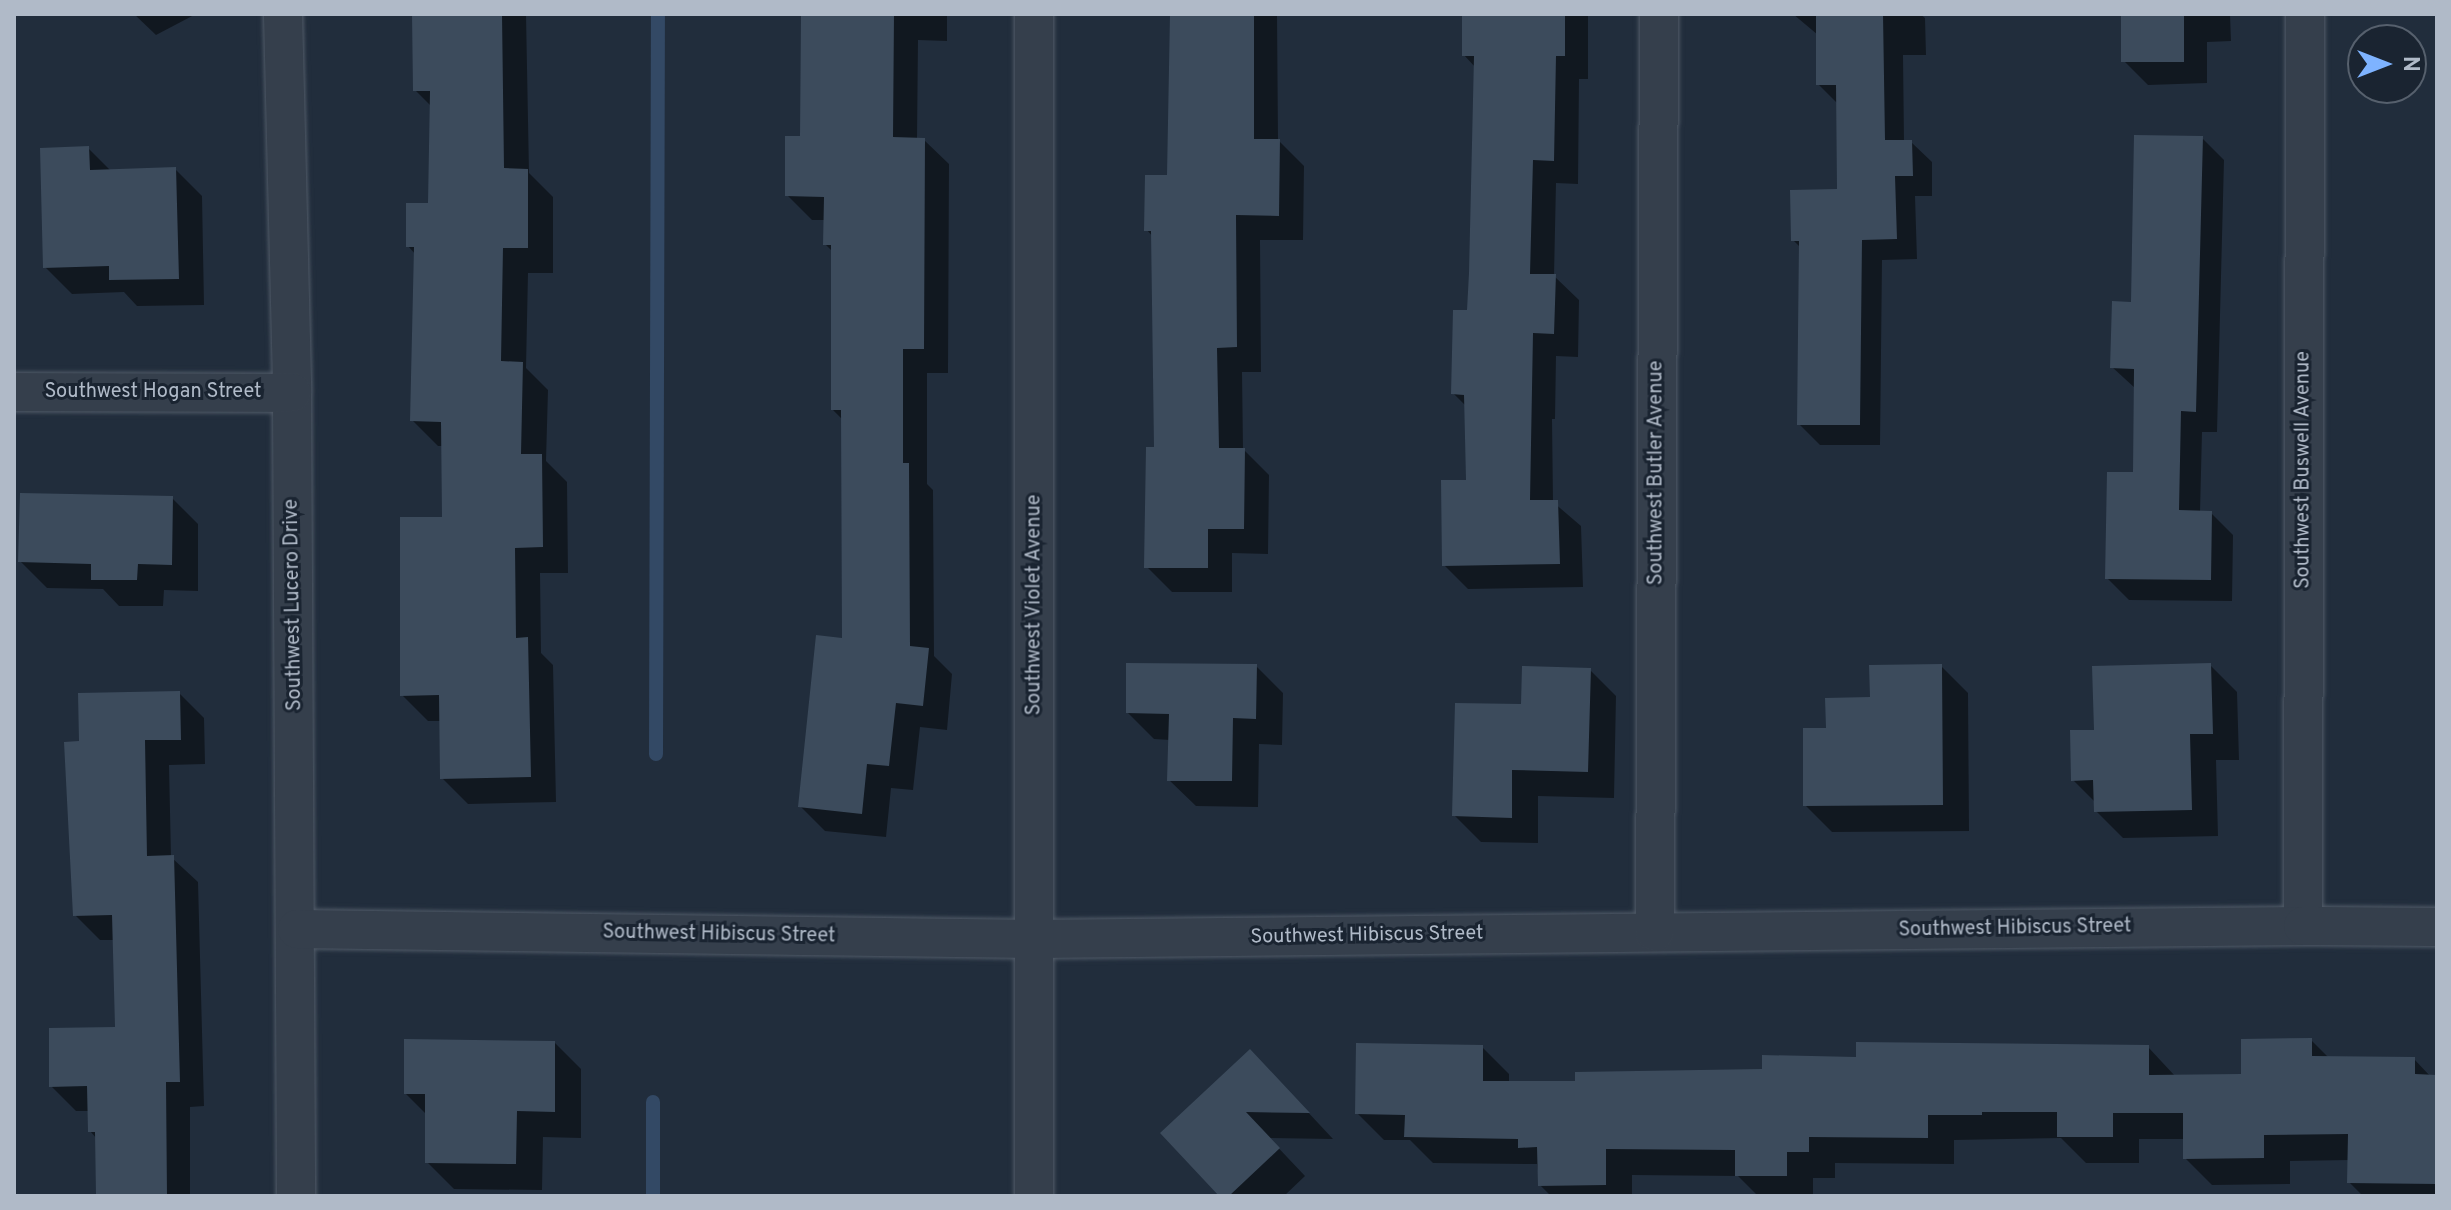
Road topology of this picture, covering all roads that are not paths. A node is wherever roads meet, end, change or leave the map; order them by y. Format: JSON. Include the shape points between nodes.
{"nodes":[{"id":1,"x":283,"y":14,"type":"edge"},
{"id":2,"x":1034,"y":14,"type":"edge"},
{"id":3,"x":1659,"y":14,"type":"edge"},
{"id":4,"x":2305,"y":14,"type":"edge"},
{"id":5,"x":14,"y":392,"type":"edge"},
{"id":6,"x":292,"y":393,"type":"junction"},
{"id":7,"x":2303,"y":926,"type":"junction"},
{"id":8,"x":2437,"y":927,"type":"edge"},
{"id":9,"x":297,"y":929,"type":"junction"},
{"id":10,"x":1655,"y":932,"type":"junction"},
{"id":11,"x":1035,"y":939,"type":"junction"},
{"id":12,"x":296,"y":1196,"type":"edge"},
{"id":13,"x":1034,"y":1196,"type":"edge"}],
"edges":[{"from":1,"to":6,"type":"street","name":"Southwest Lucero Drive"},
{"from":2,"to":11,"type":"street","name":"Southwest Violet Avenue"},
{"from":3,"to":10,"type":"street","name":"Southwest Butler Avenue"},
{"from":4,"to":7,"type":"street","name":"Southwest Buswell Avenue"},
{"from":5,"to":6,"type":"street","name":"Southwest Hogan Street"},
{"from":6,"to":9,"type":"street","name":"Southwest Lucero Drive"},
{"from":7,"to":8,"type":"street","name":"Southwest Hibiscus Street"},
{"from":7,"to":10,"type":"street","name":"Southwest Hibiscus Street"},
{"from":9,"to":11,"type":"street","name":"Southwest Hibiscus Street"},
{"from":9,"to":12,"type":"street","name":"Southwest Lucero Drive"},
{"from":10,"to":11,"type":"street","name":"Southwest Hibiscus Street"},
{"from":11,"to":13,"type":"street","name":"Southwest Violet Avenue"}]}
